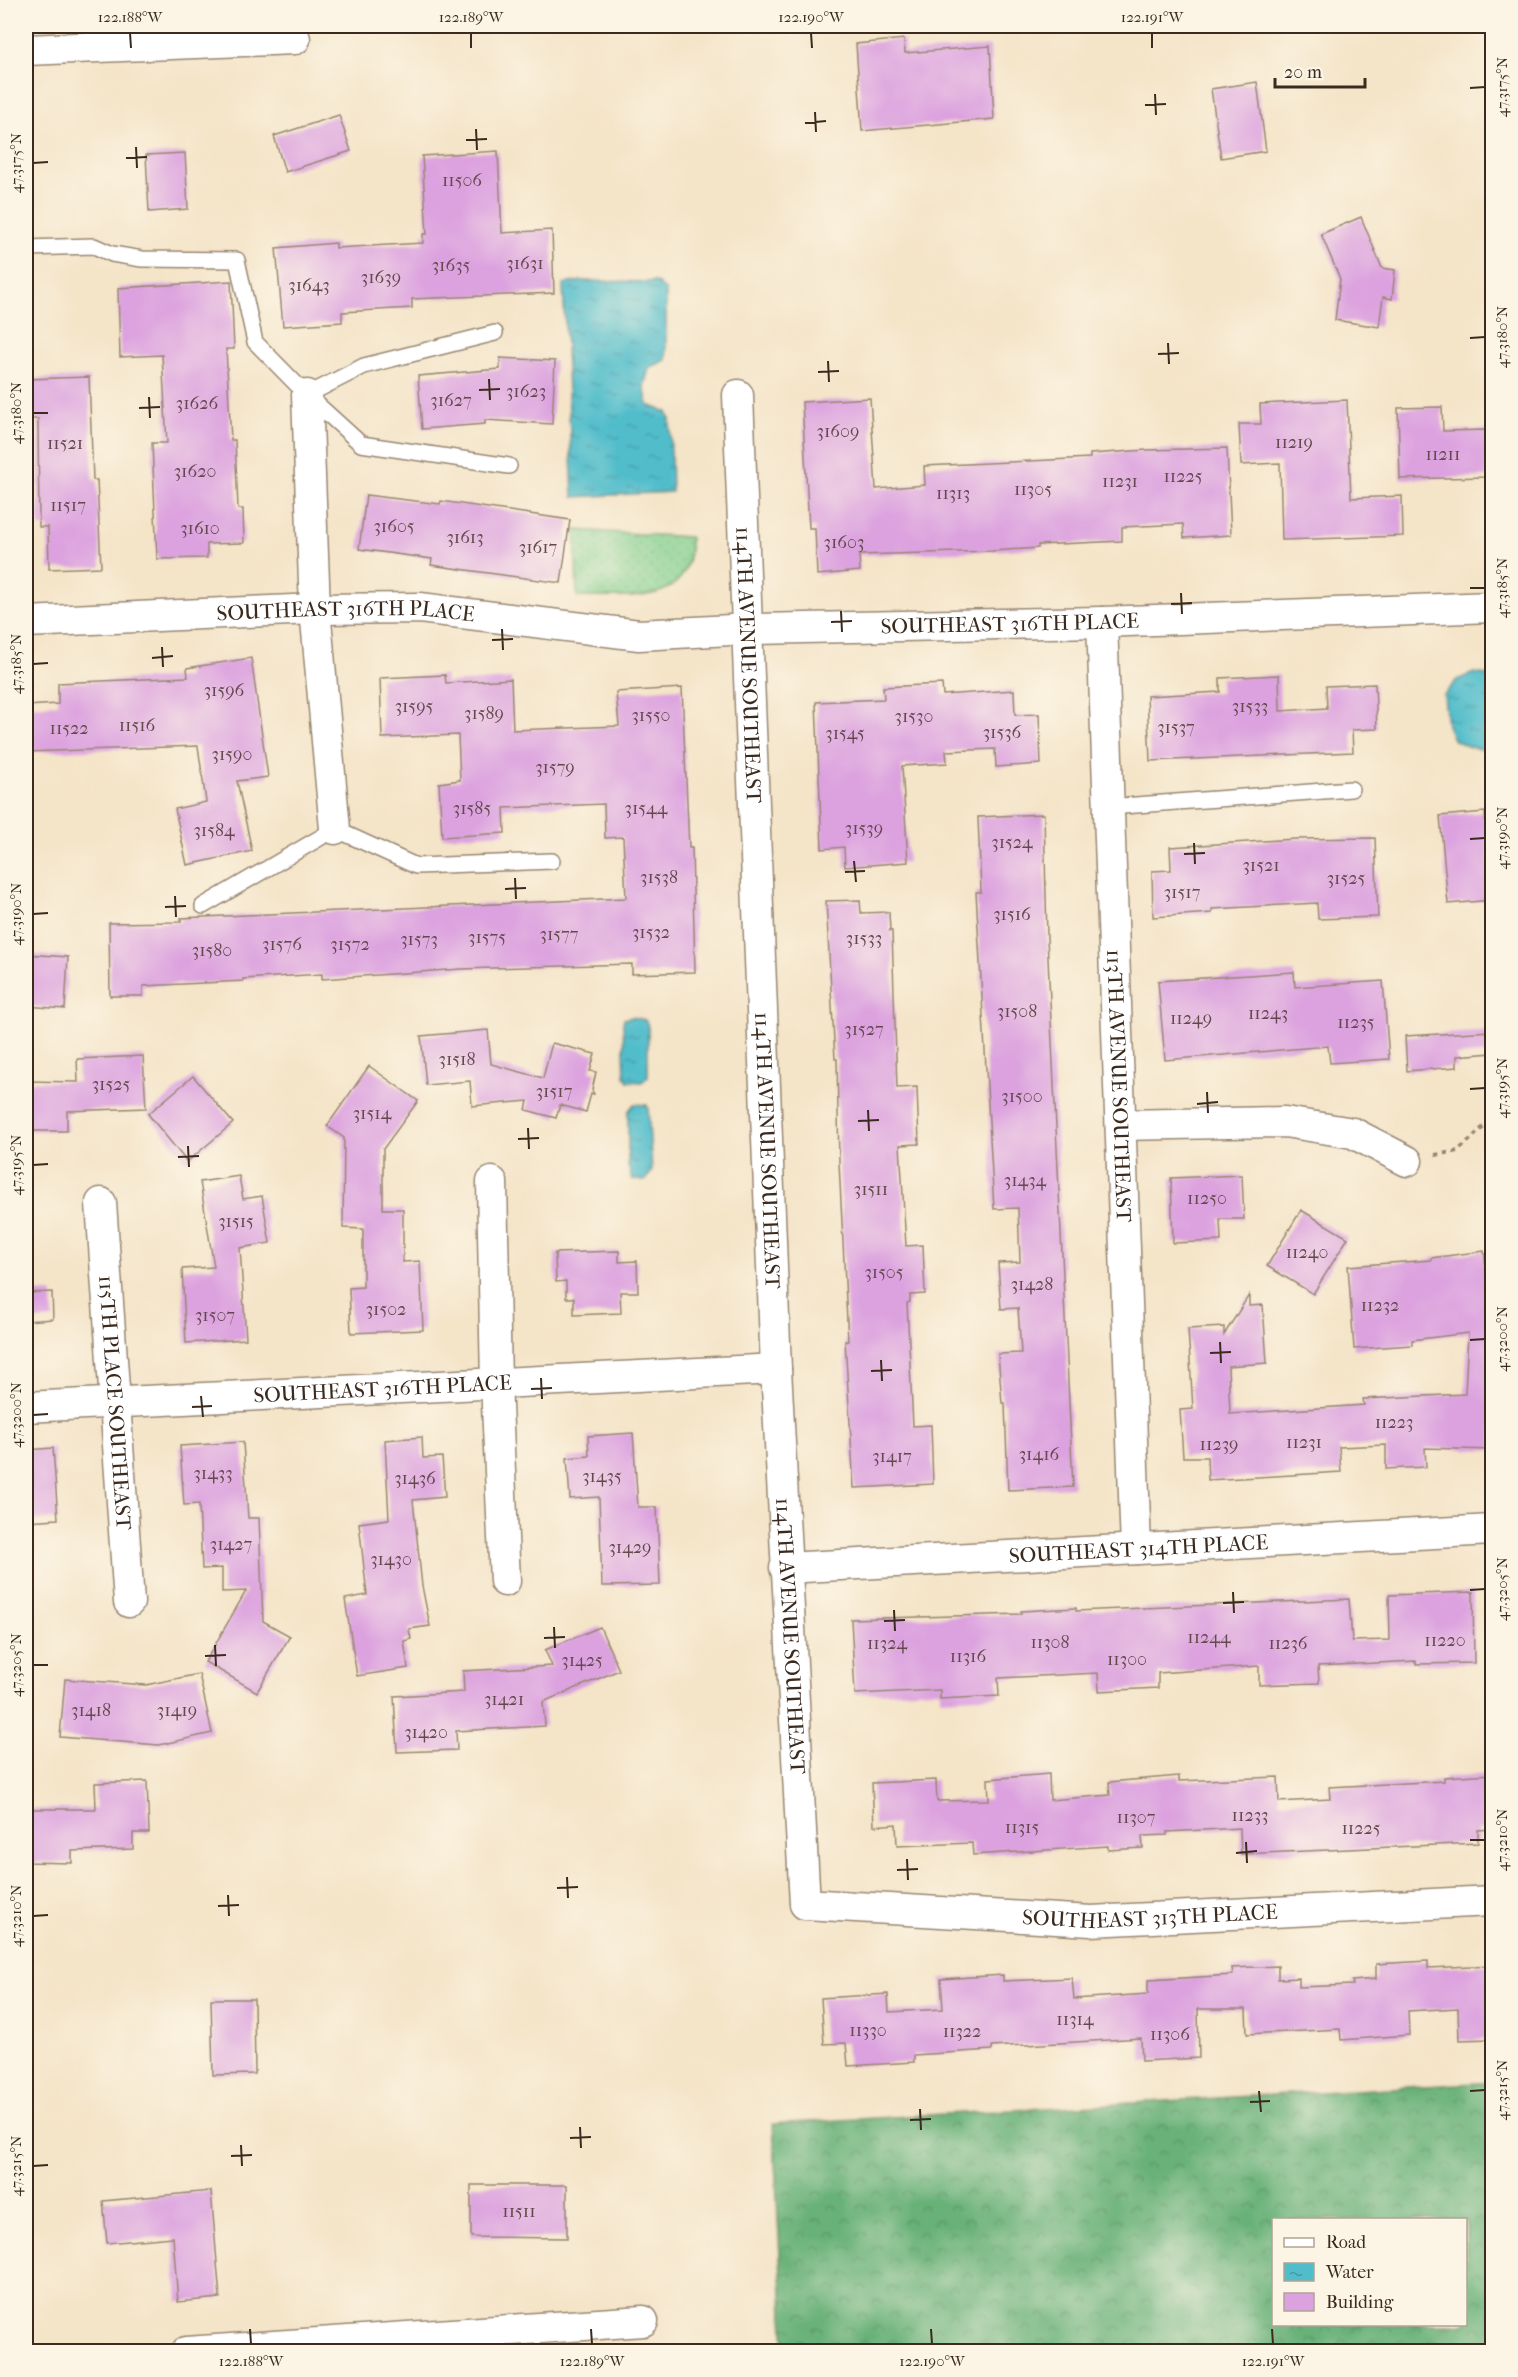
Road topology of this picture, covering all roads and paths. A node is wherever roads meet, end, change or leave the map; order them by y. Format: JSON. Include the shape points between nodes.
{"nodes":[{"id":1,"x":295,"y":39,"type":"dead end"},
{"id":2,"x":26,"y":50,"type":"edge"},
{"id":3,"x":26,"y":248,"type":"edge"},
{"id":4,"x":495,"y":333,"type":"dead end"},
{"id":5,"x":307,"y":395,"type":"junction"},
{"id":6,"x":738,"y":395,"type":"dead end"},
{"id":7,"x":508,"y":466,"type":"dead end"},
{"id":8,"x":1492,"y":607,"type":"edge"},
{"id":9,"x":315,"y":609,"type":"junction"},
{"id":10,"x":26,"y":622,"type":"edge"},
{"id":11,"x":1102,"y":622,"type":"junction"},
{"id":12,"x":749,"y":629,"type":"junction"},
{"id":13,"x":1351,"y":789,"type":"dead end"},
{"id":14,"x":1109,"y":807,"type":"junction"},
{"id":15,"x":335,"y":829,"type":"junction"},
{"id":16,"x":552,"y":861,"type":"dead end"},
{"id":17,"x":203,"y":906,"type":"dead end"},
{"id":18,"x":1492,"y":1119,"type":"edge"},
{"id":19,"x":1121,"y":1125,"type":"junction"},
{"id":20,"x":1407,"y":1161,"type":"joint"},
{"id":21,"x":492,"y":1182,"type":"dead end"},
{"id":22,"x":101,"y":1203,"type":"dead end"},
{"id":23,"x":776,"y":1369,"type":"junction"},
{"id":24,"x":496,"y":1383,"type":"junction"},
{"id":25,"x":113,"y":1403,"type":"junction"},
{"id":26,"x":26,"y":1407,"type":"edge"},
{"id":27,"x":1492,"y":1530,"type":"edge"},
{"id":28,"x":1136,"y":1549,"type":"junction"},
{"id":29,"x":785,"y":1568,"type":"junction"},
{"id":30,"x":505,"y":1581,"type":"dead end"},
{"id":31,"x":129,"y":1602,"type":"dead end"},
{"id":32,"x":1492,"y":1901,"type":"edge"},
{"id":33,"x":805,"y":1904,"type":"joint"},
{"id":34,"x":643,"y":2321,"type":"dead end"},
{"id":35,"x":186,"y":2352,"type":"edge"}],
"edges":[{"from":1,"to":2,"type":"street"},
{"from":3,"to":5,"type":"lane","via":[[94,246],[142,260],[237,260],[255,342]]},
{"from":4,"to":5,"type":"lane","via":[[364,366]]},
{"from":5,"to":7,"type":"lane","via":[[361,444]]},
{"from":5,"to":9,"type":"street"},
{"from":6,"to":12,"type":"street","name":"114TH AVENUE SOUTHEAST"},
{"from":8,"to":11,"type":"street","name":"SOUTHEAST 316TH PLACE"},
{"from":9,"to":10,"type":"street","name":"SOUTHEAST 316TH PLACE"},
{"from":9,"to":12,"type":"street","name":"SOUTHEAST 316TH PLACE","via":[[420,608],[639,635]]},
{"from":9,"to":15,"type":"street"},
{"from":11,"to":12,"type":"street","name":"SOUTHEAST 316TH PLACE"},
{"from":11,"to":14,"type":"street","name":"113TH AVENUE SOUTHEAST"},
{"from":12,"to":23,"type":"street","name":"114TH AVENUE SOUTHEAST"},
{"from":13,"to":14,"type":"lane"},
{"from":14,"to":19,"type":"street","name":"113TH AVENUE SOUTHEAST"},
{"from":15,"to":16,"type":"lane","via":[[416,866]]},
{"from":15,"to":17,"type":"lane"},
{"from":18,"to":20,"type":"path","via":[[1458,1151]]},
{"from":19,"to":20,"type":"street","via":[[1285,1122],[1353,1133]]},
{"from":19,"to":28,"type":"street","name":"113TH AVENUE SOUTHEAST"},
{"from":21,"to":24,"type":"street"},
{"from":22,"to":25,"type":"street","name":"115TH PLACE SOUTHEAST"},
{"from":23,"to":24,"type":"street","name":"SOUTHEAST 316TH PLACE"},
{"from":23,"to":29,"type":"street","name":"114TH AVENUE SOUTHEAST"},
{"from":24,"to":25,"type":"street","name":"SOUTHEAST 316TH PLACE"},
{"from":24,"to":30,"type":"street"},
{"from":25,"to":26,"type":"street","name":"SOUTHEAST 316TH PLACE"},
{"from":25,"to":31,"type":"street","name":"115TH PLACE SOUTHEAST"},
{"from":27,"to":28,"type":"street","name":"SOUTHEAST 314TH PLACE"},
{"from":28,"to":29,"type":"street","name":"SOUTHEAST 314TH PLACE"},
{"from":29,"to":33,"type":"street","name":"114TH AVENUE SOUTHEAST"},
{"from":32,"to":33,"type":"street","name":"SOUTHEAST 313TH PLACE","via":[[1092,1921]]},
{"from":34,"to":35,"type":"street"}]}
